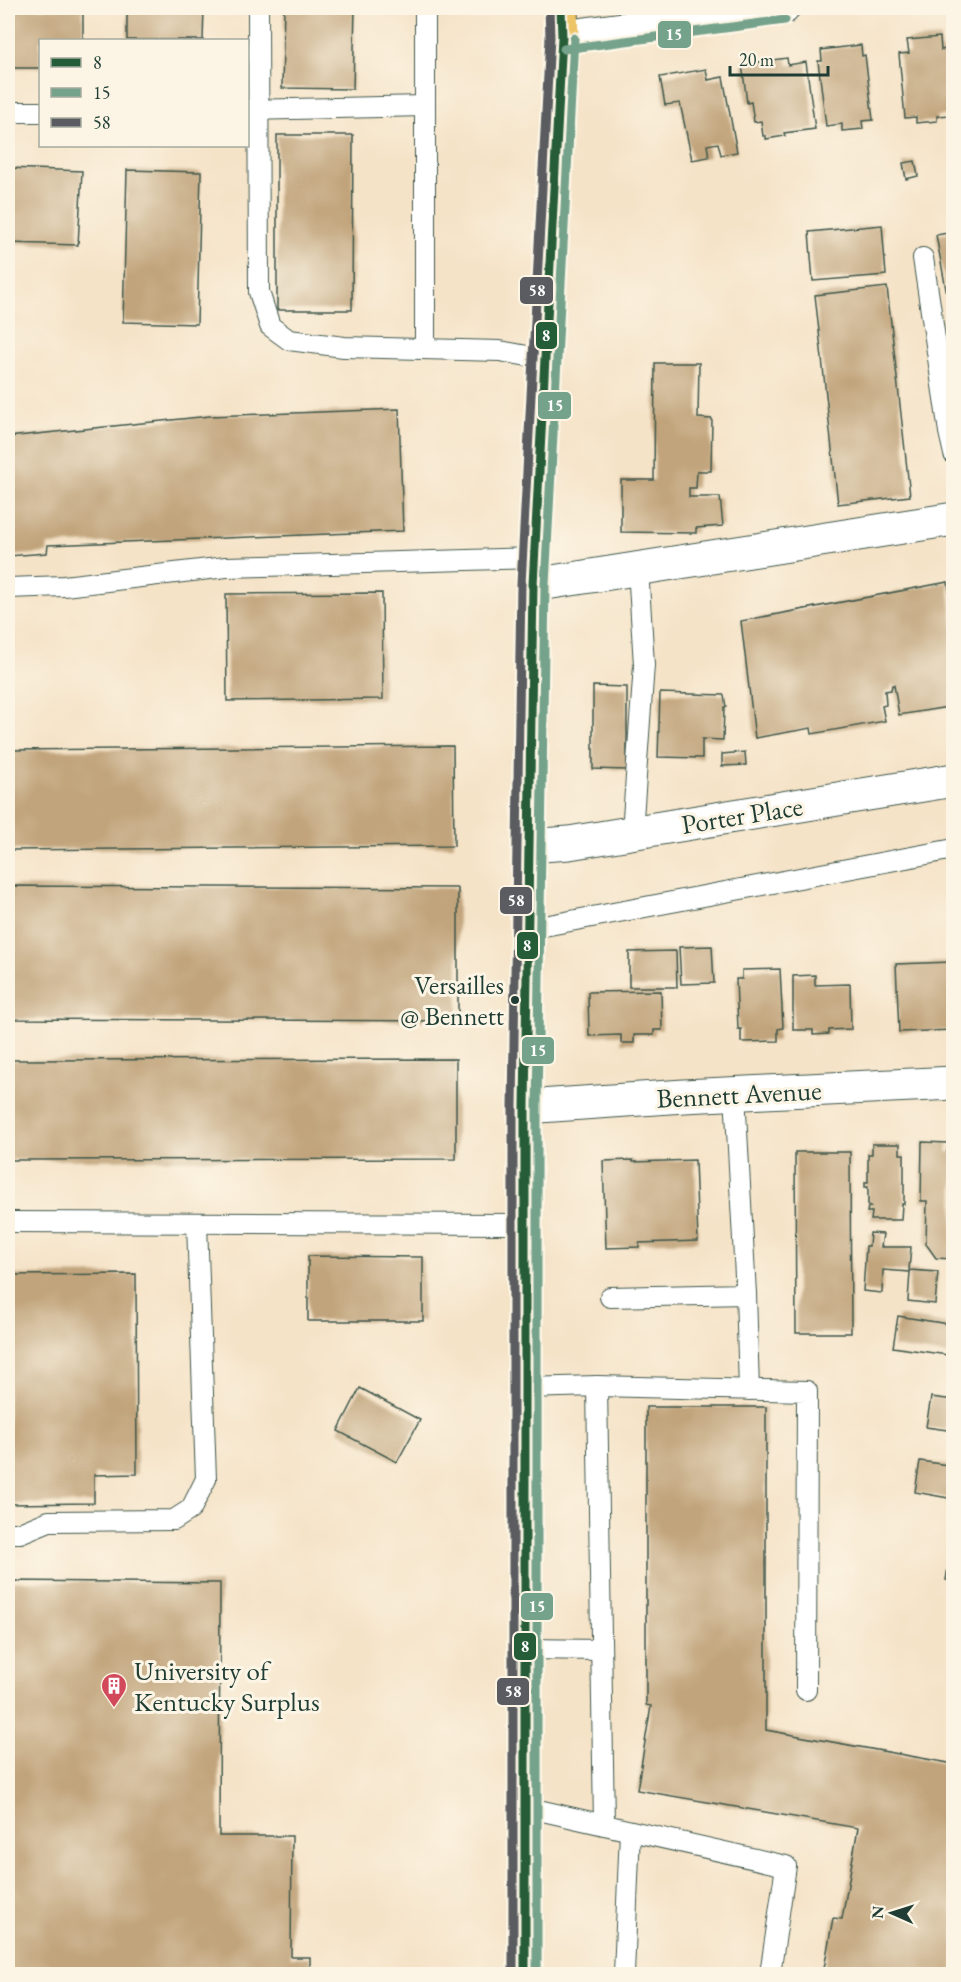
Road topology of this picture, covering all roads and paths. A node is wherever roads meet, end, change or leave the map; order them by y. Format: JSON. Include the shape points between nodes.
{"nodes":[{"id":1,"x":258,"y":8,"type":"edge"},
{"id":2,"x":424,"y":8,"type":"edge"},
{"id":3,"x":783,"y":8,"type":"edge"},
{"id":4,"x":561,"y":22,"type":"edge"},
{"id":5,"x":425,"y":106,"type":"junction"},
{"id":6,"x":253,"y":110,"type":"edge"},
{"id":7,"x":8,"y":112,"type":"edge"},
{"id":8,"x":39,"y":112,"type":"edge"},
{"id":9,"x":923,"y":258,"type":"dead end"},
{"id":10,"x":425,"y":349,"type":"junction"},
{"id":11,"x":544,"y":359,"type":"junction"},
{"id":12,"x":954,"y":454,"type":"edge"},
{"id":13,"x":954,"y":519,"type":"edge"},
{"id":14,"x":638,"y":568,"type":"junction"},
{"id":15,"x":533,"y":571,"type":"junction"},
{"id":16,"x":8,"y":588,"type":"edge"},
{"id":17,"x":954,"y":780,"type":"edge"},
{"id":18,"x":632,"y":832,"type":"junction"},
{"id":19,"x":529,"y":846,"type":"junction"},
{"id":20,"x":954,"y":849,"type":"edge"},
{"id":21,"x":528,"y":929,"type":"junction"},
{"id":22,"x":954,"y":1083,"type":"edge"},
{"id":23,"x":735,"y":1094,"type":"junction"},
{"id":24,"x":525,"y":1107,"type":"junction"},
{"id":25,"x":8,"y":1222,"type":"edge"},
{"id":26,"x":197,"y":1223,"type":"junction"},
{"id":27,"x":525,"y":1224,"type":"junction"},
{"id":28,"x":746,"y":1294,"type":"junction"},
{"id":29,"x":610,"y":1297,"type":"dead end"},
{"id":30,"x":597,"y":1386,"type":"junction"},
{"id":31,"x":525,"y":1388,"type":"junction"},
{"id":32,"x":749,"y":1390,"type":"junction"},
{"id":33,"x":8,"y":1533,"type":"edge"},
{"id":34,"x":525,"y":1648,"type":"junction"},
{"id":35,"x":601,"y":1650,"type":"junction"},
{"id":36,"x":806,"y":1690,"type":"dead end"},
{"id":37,"x":525,"y":1807,"type":"junction"},
{"id":38,"x":604,"y":1825,"type":"junction"},
{"id":39,"x":630,"y":1831,"type":"junction"},
{"id":40,"x":525,"y":1974,"type":"edge"},
{"id":41,"x":624,"y":1974,"type":"edge"},
{"id":42,"x":770,"y":1974,"type":"edge"}],
"edges":[{"from":1,"to":6,"type":"lane"},
{"from":2,"to":5,"type":"lane"},
{"from":3,"to":4,"type":"street"},
{"from":4,"to":11,"type":"main road"},
{"from":5,"to":6,"type":"lane"},
{"from":5,"to":10,"type":"lane"},
{"from":6,"to":10,"type":"lane","via":[[258,292],[270,326],[289,340]]},
{"from":7,"to":8,"type":"lane"},
{"from":9,"to":12,"type":"lane"},
{"from":10,"to":11,"type":"lane","via":[[500,351]]},
{"from":11,"to":15,"type":"main road"},
{"from":13,"to":14,"type":"street"},
{"from":14,"to":15,"type":"street"},
{"from":14,"to":18,"type":"lane","via":[[644,665]]},
{"from":15,"to":16,"type":"lane","via":[[226,567],[64,586]]},
{"from":15,"to":19,"type":"main road"},
{"from":17,"to":18,"type":"street","name":"Porter Place"},
{"from":18,"to":19,"type":"street","name":"Porter Place"},
{"from":19,"to":21,"type":"main road"},
{"from":20,"to":21,"type":"lane"},
{"from":21,"to":24,"type":"main road"},
{"from":22,"to":23,"type":"street","name":"Bennett Avenue"},
{"from":23,"to":24,"type":"street","name":"Bennett Avenue"},
{"from":23,"to":28,"type":"lane"},
{"from":24,"to":27,"type":"main road"},
{"from":25,"to":26,"type":"lane"},
{"from":26,"to":27,"type":"lane"},
{"from":26,"to":33,"type":"lane","via":[[206,1479],[191,1509],[174,1520],[49,1521],[21,1533]]},
{"from":27,"to":31,"type":"main road"},
{"from":28,"to":29,"type":"lane"},
{"from":28,"to":32,"type":"lane"},
{"from":30,"to":31,"type":"lane"},
{"from":30,"to":32,"type":"lane"},
{"from":30,"to":35,"type":"lane"},
{"from":31,"to":34,"type":"main road"},
{"from":32,"to":36,"type":"lane","via":[[807,1391]]},
{"from":34,"to":35,"type":"lane"},
{"from":34,"to":37,"type":"main road"},
{"from":35,"to":38,"type":"lane"},
{"from":37,"to":38,"type":"lane"},
{"from":37,"to":40,"type":"main road"},
{"from":38,"to":39,"type":"lane"},
{"from":39,"to":41,"type":"lane"},
{"from":39,"to":42,"type":"lane","via":[[786,1866]]}]}
